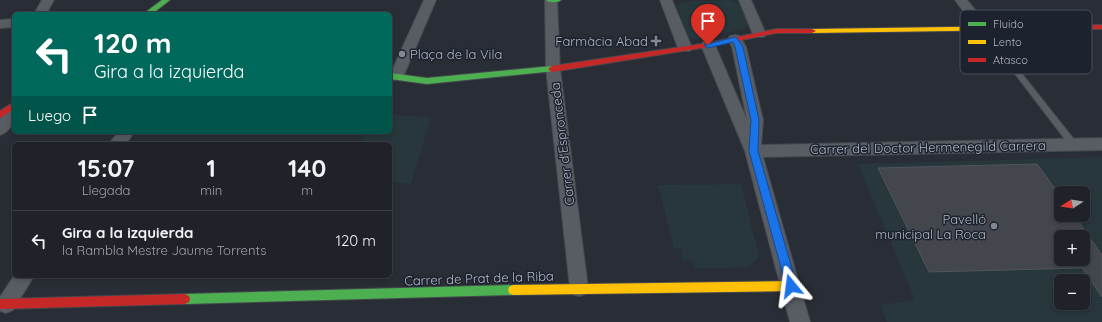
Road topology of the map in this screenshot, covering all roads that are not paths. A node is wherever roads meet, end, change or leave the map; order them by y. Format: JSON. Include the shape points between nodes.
{"nodes":[{"id":1,"x":48,"y":0,"type":"edge"},
{"id":2,"x":167,"y":0,"type":"edge"},
{"id":3,"x":430,"y":0,"type":"edge"},
{"id":4,"x":551,"y":0,"type":"edge"},
{"id":5,"x":558,"y":0,"type":"edge"},
{"id":6,"x":666,"y":0,"type":"edge"},
{"id":7,"x":745,"y":0,"type":"edge"},
{"id":8,"x":961,"y":0,"type":"edge"},
{"id":9,"x":969,"y":10,"type":"edge"},
{"id":10,"x":41,"y":12,"type":"edge"},
{"id":11,"x":150,"y":12,"type":"edge"},
{"id":12,"x":12,"y":23,"type":"edge"},
{"id":13,"x":0,"y":24,"type":"edge"},
{"id":14,"x":1092,"y":27,"type":"edge"},
{"id":15,"x":1102,"y":27,"type":"edge"},
{"id":16,"x":960,"y":28,"type":"edge"},
{"id":17,"x":759,"y":34,"type":"junction"},
{"id":18,"x":735,"y":40,"type":"junction"},
{"id":19,"x":708,"y":45,"type":"junction"},
{"id":20,"x":685,"y":48,"type":"junction"},
{"id":21,"x":553,"y":69,"type":"junction"},
{"id":22,"x":1019,"y":74,"type":"edge"},
{"id":23,"x":393,"y":76,"type":"edge"},
{"id":24,"x":8,"y":114,"type":"edge"},
{"id":25,"x":0,"y":129,"type":"edge"},
{"id":26,"x":1073,"y":144,"type":"junction"},
{"id":27,"x":1102,"y":144,"type":"edge"},
{"id":28,"x":753,"y":151,"type":"junction"},
{"id":29,"x":23,"y":278,"type":"edge"},
{"id":30,"x":791,"y":286,"type":"junction"},
{"id":31,"x":579,"y":288,"type":"junction"},
{"id":32,"x":3,"y":304,"type":"edge"},
{"id":33,"x":800,"y":322,"type":"edge"}],
"edges":[{"from":1,"to":10,"type":"street"},
{"from":2,"to":11,"type":"street"},
{"from":3,"to":23,"type":"street"},
{"from":4,"to":5,"type":"street"},
{"from":4,"to":21,"type":"street","name":"Carrer d'Espronceda"},
{"from":6,"to":20,"type":"street"},
{"from":7,"to":17,"type":"street"},
{"from":8,"to":9,"type":"street"},
{"from":12,"to":13,"type":"street"},
{"from":14,"to":15,"type":"street"},
{"from":16,"to":17,"type":"street","via":[[776,31]]},
{"from":17,"to":18,"type":"street"},
{"from":18,"to":19,"type":"street"},
{"from":18,"to":28,"type":"street","via":[[739,47],[755,120]]},
{"from":19,"to":20,"type":"street"},
{"from":19,"to":28,"type":"street"},
{"from":20,"to":21,"type":"street"},
{"from":21,"to":23,"type":"street","via":[[427,81]]},
{"from":21,"to":31,"type":"street","name":"Carrer d'Espronceda"},
{"from":22,"to":26,"type":"lane"},
{"from":24,"to":25,"type":"street"},
{"from":26,"to":27,"type":"street","name":"Carrer del Doctor Hermenegild Carrera"},
{"from":26,"to":28,"type":"street","name":"Carrer del Doctor Hermenegild Carrera"},
{"from":28,"to":30,"type":"street"},
{"from":29,"to":32,"type":"street"},
{"from":30,"to":31,"type":"street","name":"Carrer de Prat de la Riba"},
{"from":30,"to":33,"type":"street"},
{"from":31,"to":32,"type":"street","name":"Carrer de Prat de la Riba"}]}
